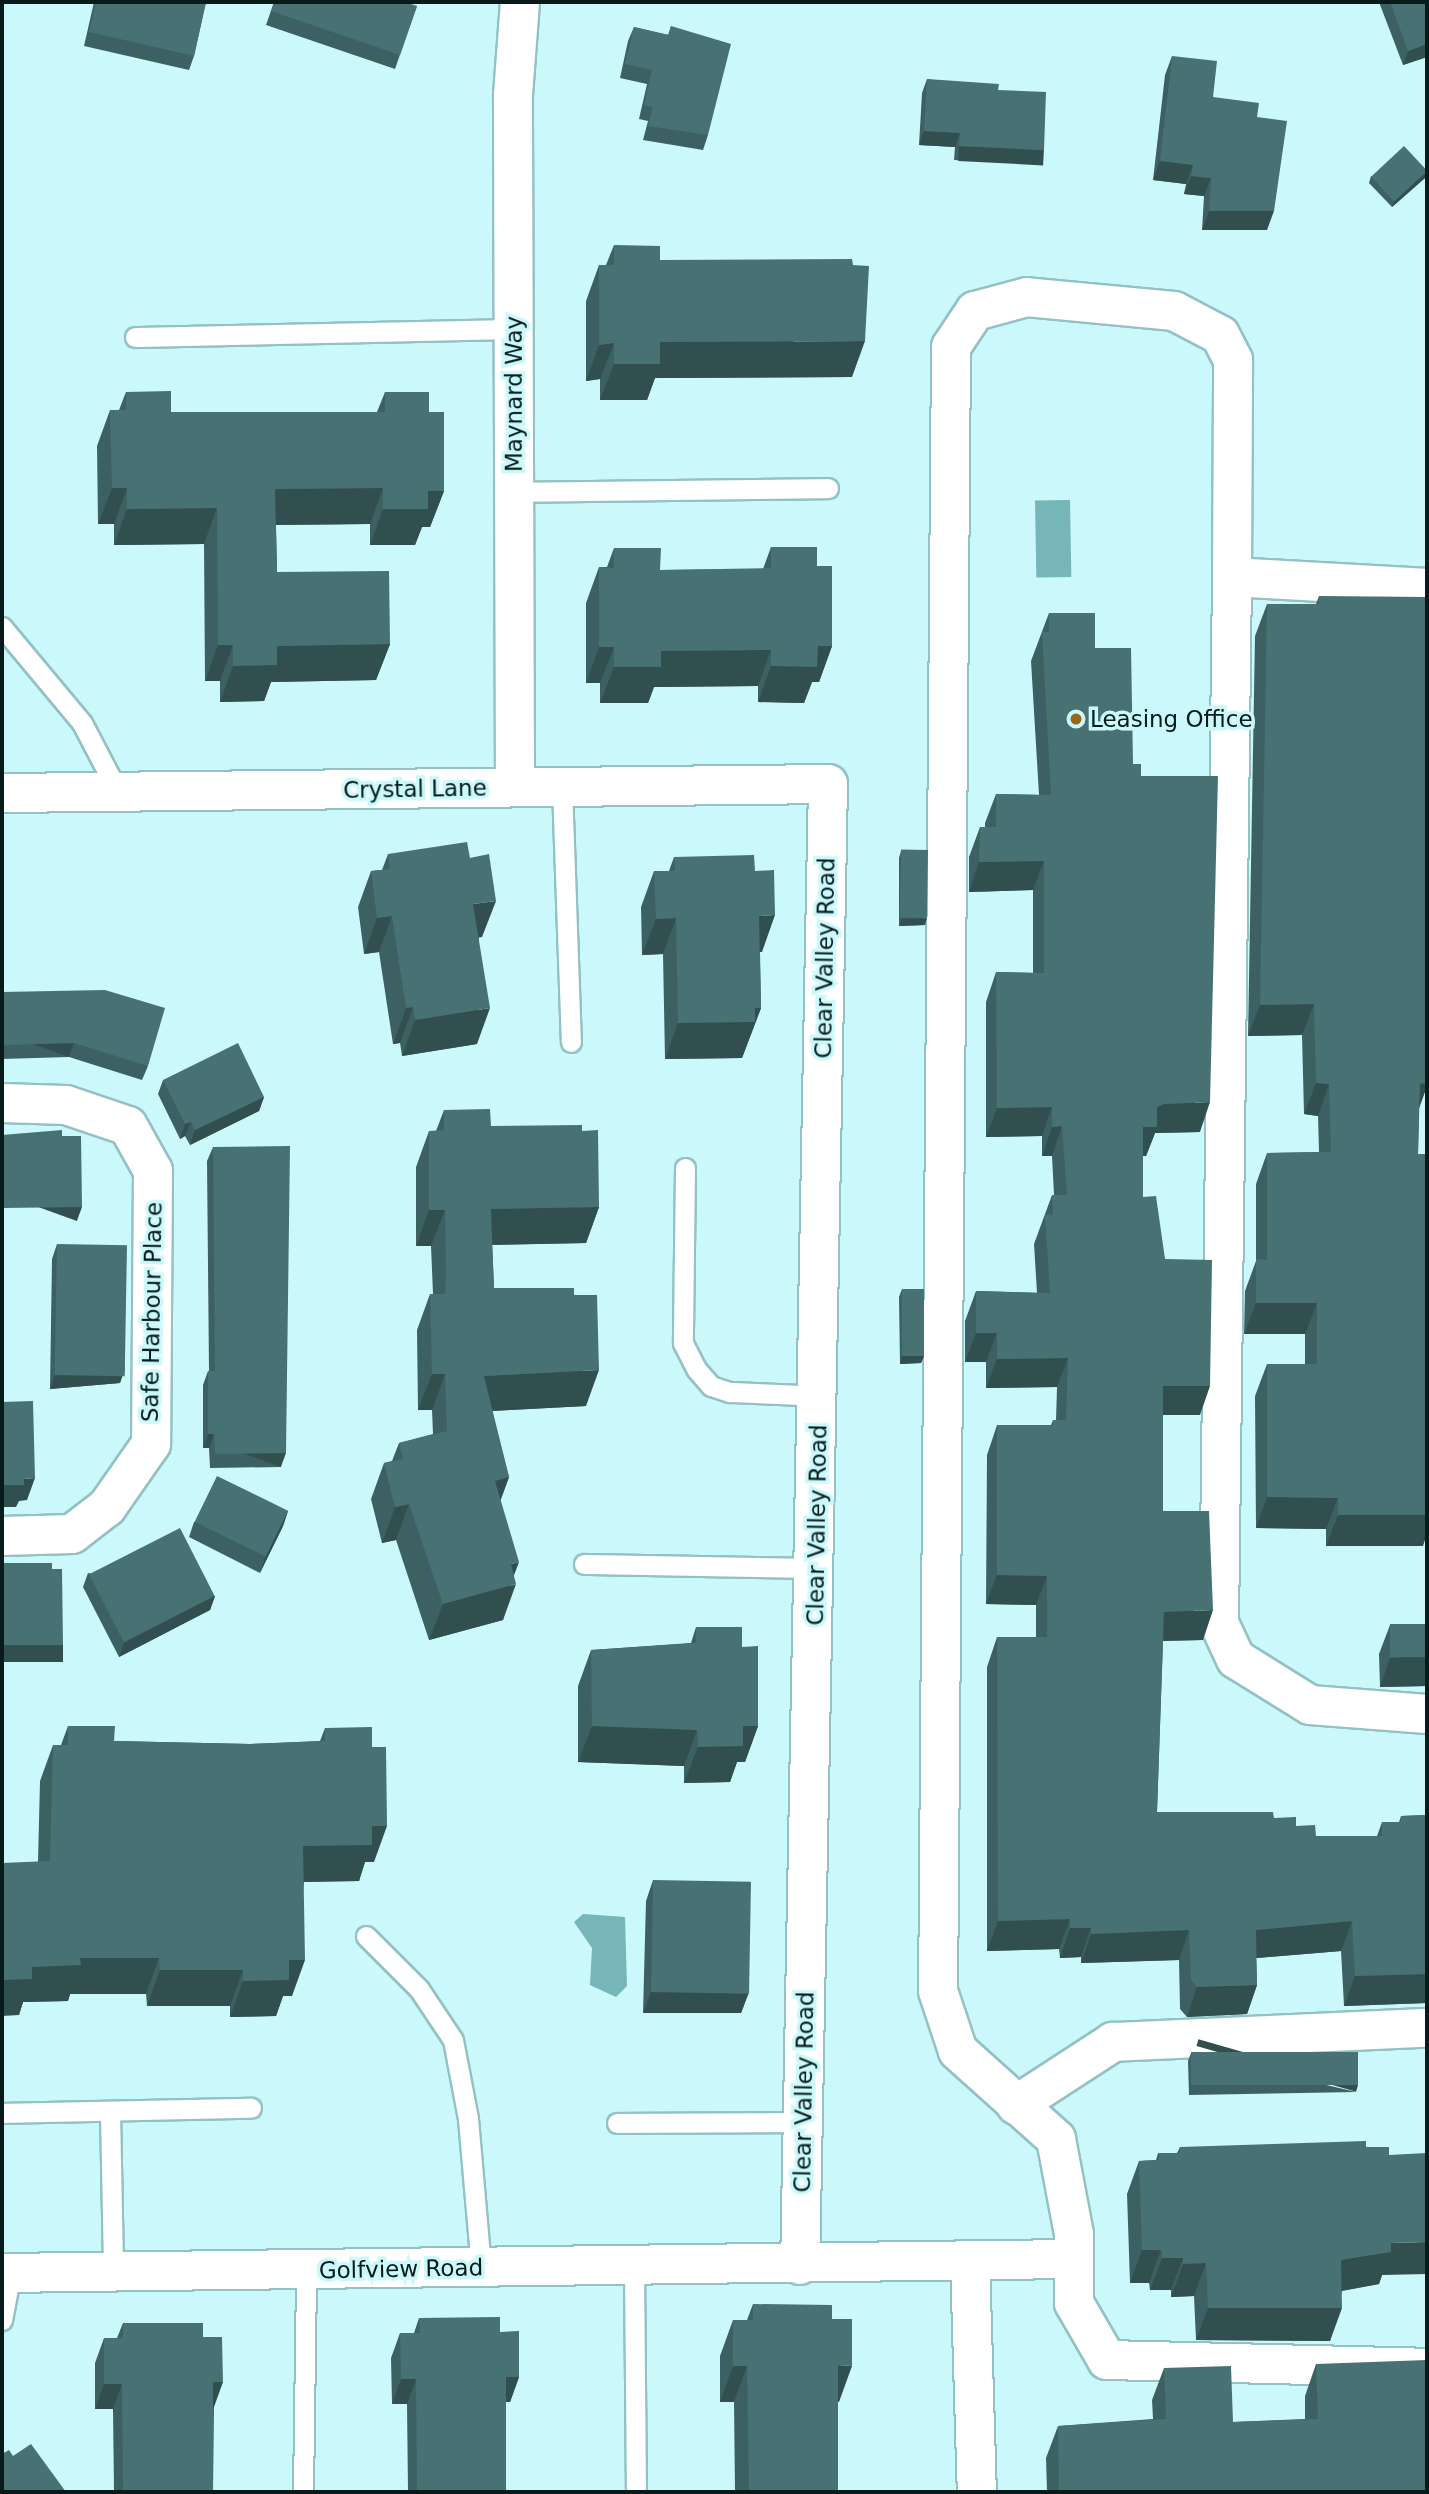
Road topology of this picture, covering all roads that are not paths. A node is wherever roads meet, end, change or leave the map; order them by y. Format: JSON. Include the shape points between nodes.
{"nodes":[{"id":1,"x":520,"y":2,"type":"edge"},
{"id":2,"x":514,"y":328,"type":"junction"},
{"id":3,"x":135,"y":337,"type":"dead end"},
{"id":4,"x":828,"y":488,"type":"dead end"},
{"id":5,"x":514,"y":492,"type":"junction"},
{"id":6,"x":1232,"y":577,"type":"junction"},
{"id":7,"x":1427,"y":588,"type":"edge"},
{"id":8,"x":2,"y":627,"type":"edge"},
{"id":9,"x":828,"y":784,"type":"joint"},
{"id":10,"x":562,"y":787,"type":"junction"},
{"id":11,"x":515,"y":788,"type":"junction"},
{"id":12,"x":118,"y":792,"type":"junction"},
{"id":13,"x":2,"y":793,"type":"edge"},
{"id":14,"x":570,"y":1042,"type":"dead end"},
{"id":15,"x":2,"y":1103,"type":"edge"},
{"id":16,"x":685,"y":1168,"type":"dead end"},
{"id":17,"x":820,"y":1396,"type":"junction"},
{"id":18,"x":2,"y":1536,"type":"edge"},
{"id":19,"x":584,"y":1564,"type":"dead end"},
{"id":20,"x":816,"y":1569,"type":"junction"},
{"id":21,"x":1427,"y":1714,"type":"edge"},
{"id":22,"x":366,"y":1936,"type":"dead end"},
{"id":23,"x":1427,"y":2028,"type":"edge"},
{"id":24,"x":1016,"y":2105,"type":"junction"},
{"id":25,"x":251,"y":2108,"type":"dead end"},
{"id":26,"x":110,"y":2111,"type":"junction"},
{"id":27,"x":2,"y":2113,"type":"edge"},
{"id":28,"x":803,"y":2122,"type":"junction"},
{"id":29,"x":617,"y":2123,"type":"dead end"},
{"id":30,"x":1074,"y":2259,"type":"junction"},
{"id":31,"x":970,"y":2261,"type":"junction"},
{"id":32,"x":800,"y":2265,"type":"junction"},
{"id":33,"x":634,"y":2267,"type":"junction"},
{"id":34,"x":481,"y":2268,"type":"junction"},
{"id":35,"x":306,"y":2270,"type":"junction"},
{"id":36,"x":113,"y":2272,"type":"junction"},
{"id":37,"x":6,"y":2273,"type":"edge"},
{"id":38,"x":2,"y":2320,"type":"edge"},
{"id":39,"x":1427,"y":2368,"type":"edge"},
{"id":40,"x":303,"y":2492,"type":"edge"},
{"id":41,"x":636,"y":2492,"type":"edge"},
{"id":42,"x":977,"y":2492,"type":"edge"}],
"edges":[{"from":1,"to":2,"type":"street","name":"Maynard Way","via":[[513,95]]},
{"from":2,"to":3,"type":"lane"},
{"from":2,"to":5,"type":"street","name":"Maynard Way"},
{"from":4,"to":5,"type":"lane"},
{"from":5,"to":11,"type":"street","name":"Maynard Way"},
{"from":6,"to":7,"type":"street"},
{"from":6,"to":21,"type":"street","via":[[1219,1623],[1236,1659],[1310,1705]]},
{"from":6,"to":24,"type":"street","via":[[1233,360],[1220,335],[1174,311],[1027,297],[975,311],[951,348],[938,1992],[958,2051]]},
{"from":8,"to":12,"type":"lane","via":[[82,723]]},
{"from":9,"to":10,"type":"street","name":"Crystal Lane"},
{"from":9,"to":17,"type":"street","name":"Clear Valley Road"},
{"from":10,"to":11,"type":"street","name":"Crystal Lane"},
{"from":10,"to":14,"type":"lane"},
{"from":11,"to":12,"type":"street","name":"Crystal Lane"},
{"from":12,"to":13,"type":"street","name":"Crystal Lane"},
{"from":15,"to":18,"type":"street","name":"Safe Harbour Place","via":[[66,1105],[128,1126],[153,1171],[151,1444],[107,1507],[72,1534]]},
{"from":16,"to":17,"type":"lane","via":[[683,1343],[697,1370],[711,1386],[730,1392]]},
{"from":17,"to":20,"type":"street","name":"Clear Valley Road"},
{"from":19,"to":20,"type":"lane"},
{"from":20,"to":28,"type":"street","name":"Clear Valley Road"},
{"from":22,"to":34,"type":"lane","via":[[419,1989],[453,2040],[468,2119]]},
{"from":23,"to":24,"type":"street","via":[[1113,2042]]},
{"from":24,"to":30,"type":"street","via":[[1056,2139]]},
{"from":25,"to":26,"type":"lane"},
{"from":26,"to":27,"type":"lane"},
{"from":26,"to":36,"type":"lane"},
{"from":28,"to":29,"type":"lane"},
{"from":28,"to":32,"type":"street","name":"Clear Valley Road"},
{"from":30,"to":31,"type":"street","name":"Golfview Road"},
{"from":30,"to":39,"type":"street","via":[[1074,2303],[1107,2360]]},
{"from":31,"to":32,"type":"street","name":"Golfview Road"},
{"from":31,"to":42,"type":"street"},
{"from":32,"to":33,"type":"street","name":"Golfview Road"},
{"from":33,"to":34,"type":"street","name":"Golfview Road"},
{"from":33,"to":41,"type":"lane"},
{"from":34,"to":35,"type":"street","name":"Golfview Road"},
{"from":35,"to":36,"type":"street","name":"Golfview Road"},
{"from":35,"to":40,"type":"lane"},
{"from":36,"to":37,"type":"street","name":"Golfview Road"},
{"from":37,"to":38,"type":"lane"}]}
